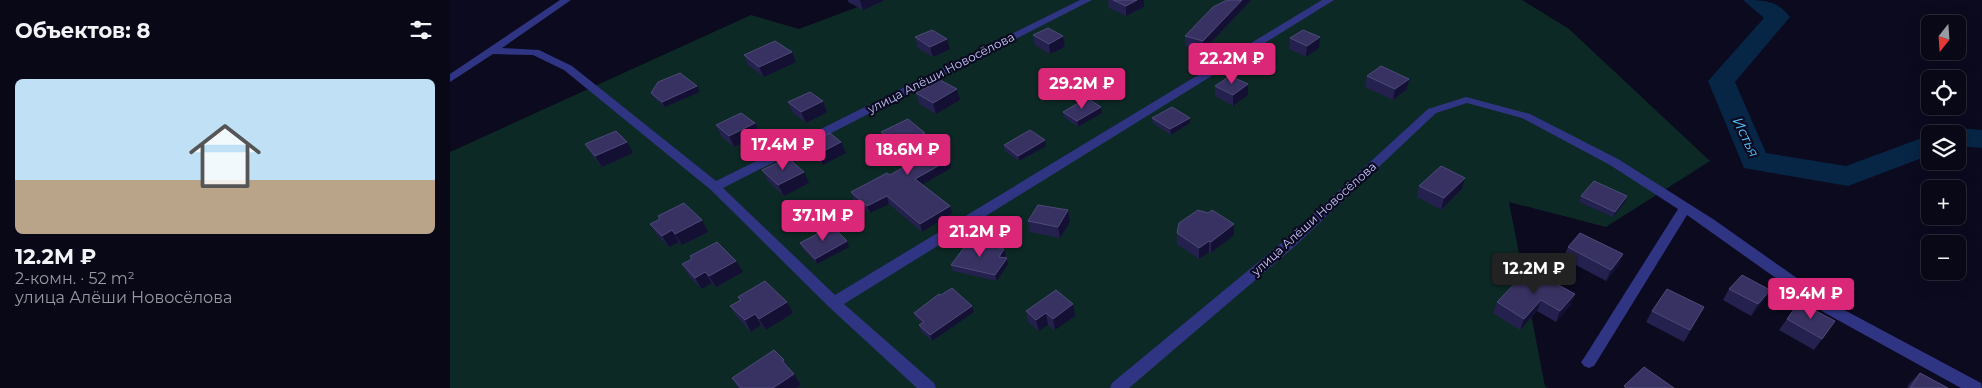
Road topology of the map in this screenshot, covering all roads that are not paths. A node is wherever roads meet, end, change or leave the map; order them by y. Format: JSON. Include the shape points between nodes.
{"nodes":[{"id":1,"x":566,"y":0,"type":"edge"},
{"id":2,"x":1087,"y":0,"type":"edge"},
{"id":3,"x":1329,"y":0,"type":"edge"},
{"id":4,"x":493,"y":51,"type":"junction"},
{"id":5,"x":450,"y":79,"type":"edge"},
{"id":6,"x":715,"y":187,"type":"junction"},
{"id":7,"x":1685,"y":208,"type":"junction"},
{"id":8,"x":834,"y":303,"type":"junction"},
{"id":9,"x":1589,"y":362,"type":"dead end"},
{"id":10,"x":928,"y":388,"type":"edge"},
{"id":11,"x":1118,"y":388,"type":"edge"},
{"id":12,"x":1975,"y":388,"type":"edge"}],
"edges":[{"from":1,"to":4,"type":"street"},
{"from":2,"to":6,"type":"street","name":"улица Алёши Новосёлова"},
{"from":3,"to":8,"type":"street"},
{"from":4,"to":5,"type":"street"},
{"from":4,"to":6,"type":"street","via":[[535,52],[568,68]]},
{"from":6,"to":8,"type":"street"},
{"from":7,"to":9,"type":"street"},
{"from":7,"to":11,"type":"street","name":"улица Алёши Новосёлова","via":[[1614,162],[1526,116],[1466,100],[1432,111],[1290,243]]},
{"from":7,"to":12,"type":"street","name":"улица Алёши Новосёлова","via":[[1830,309]]},
{"from":8,"to":10,"type":"street"}]}
